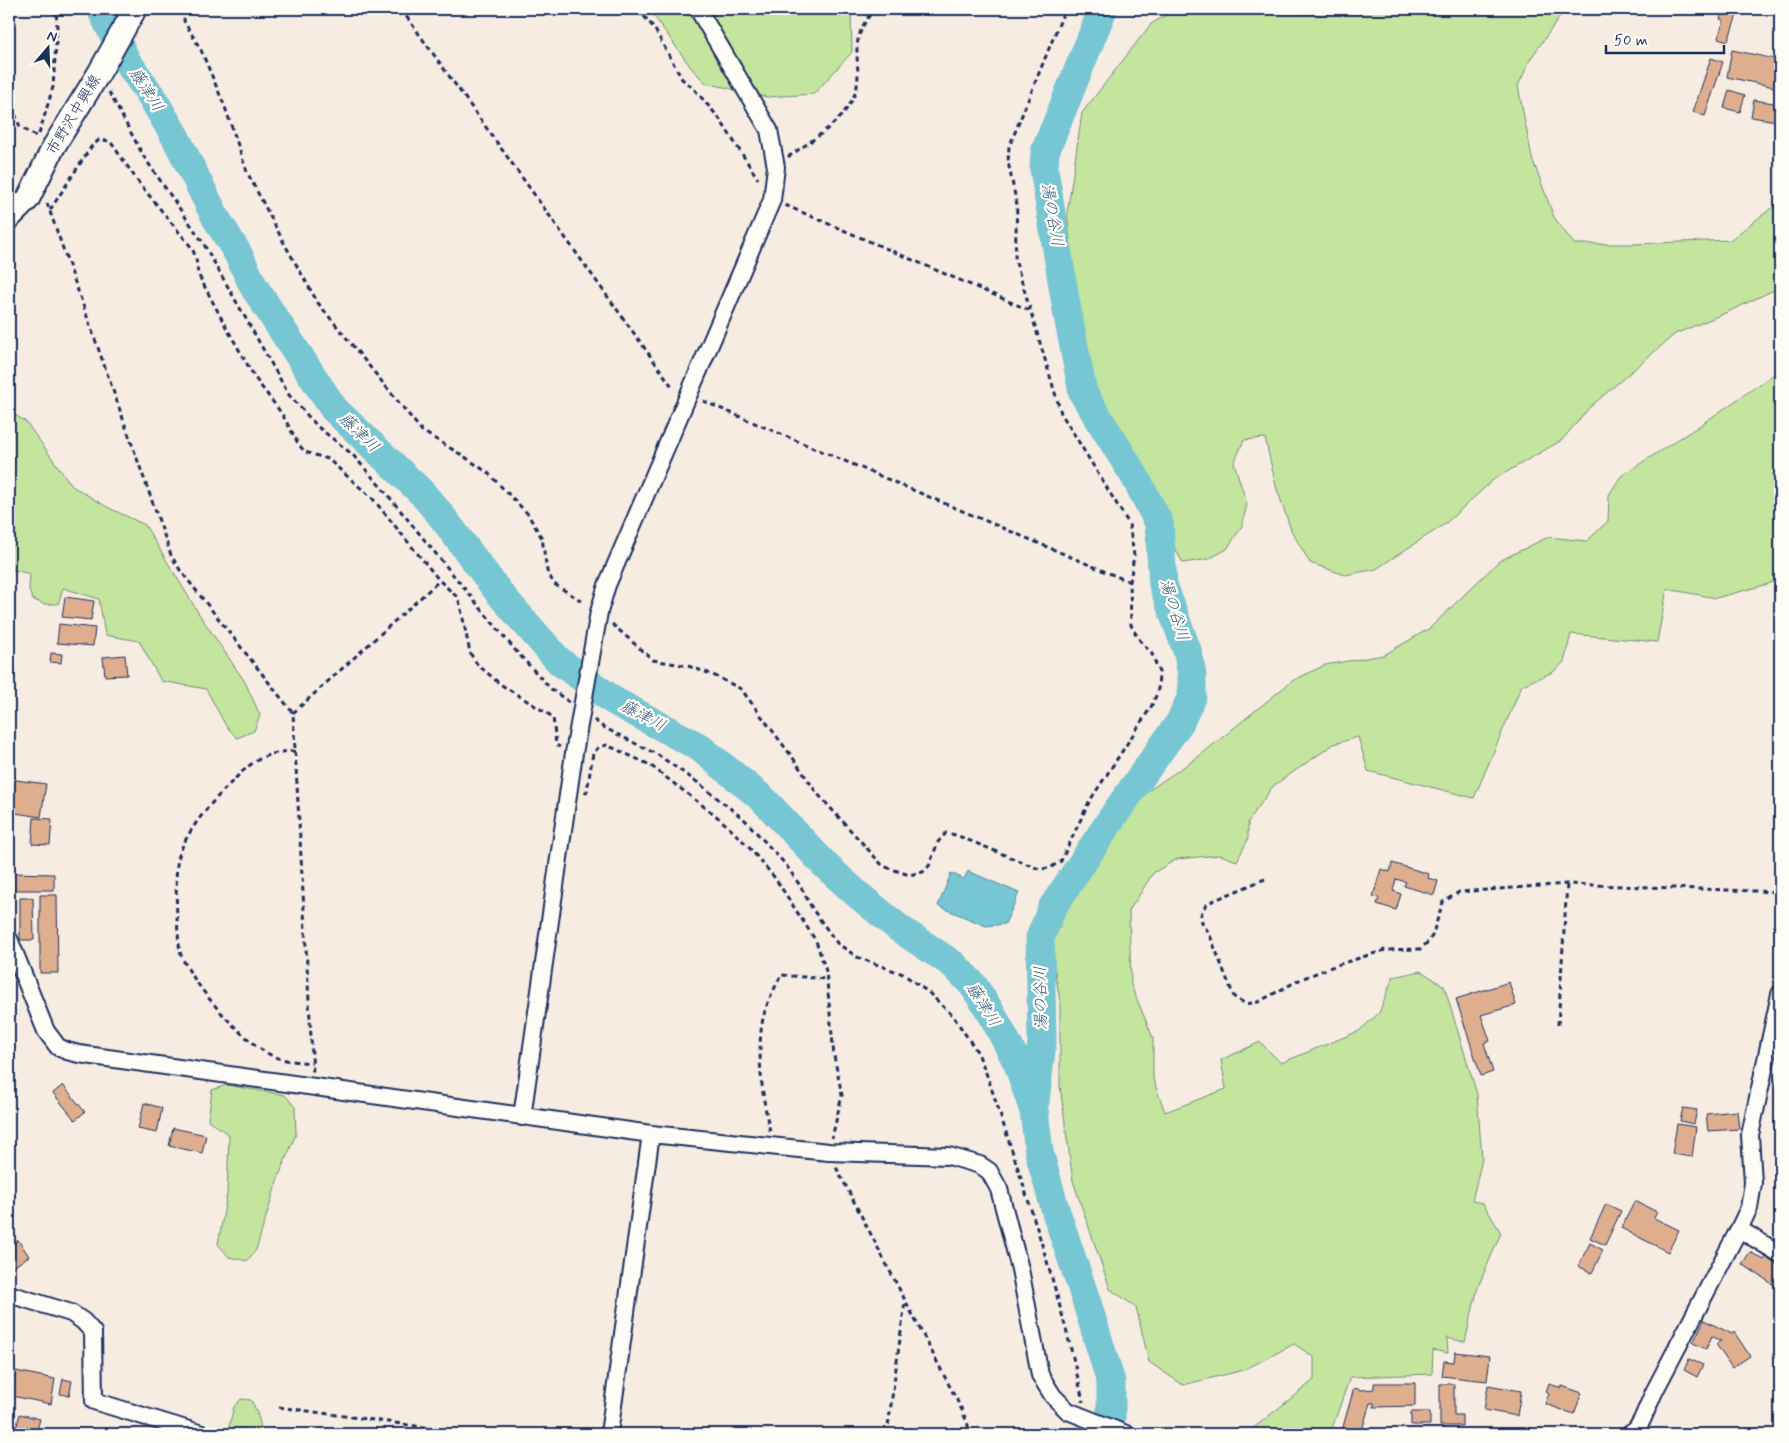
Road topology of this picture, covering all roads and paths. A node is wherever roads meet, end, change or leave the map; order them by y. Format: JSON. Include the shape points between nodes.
{"nodes":[{"id":1,"x":56,"y":9,"type":"edge"},
{"id":2,"x":185,"y":9,"type":"edge"},
{"id":3,"x":401,"y":9,"type":"edge"},
{"id":4,"x":638,"y":9,"type":"edge"},
{"id":5,"x":698,"y":9,"type":"edge"},
{"id":6,"x":874,"y":9,"type":"edge"},
{"id":7,"x":1065,"y":9,"type":"edge"},
{"id":8,"x":135,"y":10,"type":"edge"},
{"id":9,"x":99,"y":73,"type":"junction"},
{"id":10,"x":9,"y":97,"type":"edge"},
{"id":11,"x":46,"y":141,"type":"junction"},
{"id":12,"x":776,"y":167,"type":"junction"},
{"id":13,"x":37,"y":177,"type":"junction"},
{"id":14,"x":772,"y":200,"type":"junction"},
{"id":15,"x":50,"y":211,"type":"junction"},
{"id":16,"x":9,"y":218,"type":"edge"},
{"id":17,"x":1030,"y":310,"type":"junction"},
{"id":18,"x":687,"y":399,"type":"junction"},
{"id":19,"x":440,"y":580,"type":"junction"},
{"id":20,"x":1130,"y":582,"type":"junction"},
{"id":21,"x":599,"y":612,"type":"junction"},
{"id":22,"x":582,"y":712,"type":"junction"},
{"id":23,"x":293,"y":713,"type":"junction"},
{"id":24,"x":295,"y":751,"type":"junction"},
{"id":25,"x":574,"y":753,"type":"junction"},
{"id":26,"x":569,"y":799,"type":"junction"},
{"id":27,"x":1266,"y":879,"type":"dead end"},
{"id":28,"x":1567,"y":884,"type":"junction"},
{"id":29,"x":1780,"y":892,"type":"edge"},
{"id":30,"x":9,"y":938,"type":"edge"},
{"id":31,"x":827,"y":979,"type":"junction"},
{"id":32,"x":1780,"y":994,"type":"edge"},
{"id":33,"x":1558,"y":1025,"type":"dead end"},
{"id":34,"x":1774,"y":1047,"type":"edge"},
{"id":35,"x":312,"y":1063,"type":"junction"},
{"id":36,"x":313,"y":1088,"type":"junction"},
{"id":37,"x":522,"y":1116,"type":"junction"},
{"id":38,"x":651,"y":1134,"type":"junction"},
{"id":39,"x":774,"y":1146,"type":"junction"},
{"id":40,"x":829,"y":1152,"type":"junction"},
{"id":41,"x":1740,"y":1229,"type":"junction"},
{"id":42,"x":1780,"y":1254,"type":"edge"},
{"id":43,"x":9,"y":1294,"type":"edge"},
{"id":44,"x":906,"y":1301,"type":"junction"},
{"id":45,"x":279,"y":1407,"type":"dead end"},
{"id":46,"x":1086,"y":1419,"type":"junction"},
{"id":47,"x":202,"y":1434,"type":"edge"},
{"id":48,"x":474,"y":1434,"type":"edge"},
{"id":49,"x":610,"y":1434,"type":"edge"},
{"id":50,"x":887,"y":1434,"type":"edge"},
{"id":51,"x":969,"y":1434,"type":"edge"},
{"id":52,"x":1126,"y":1434,"type":"edge"},
{"id":53,"x":1630,"y":1434,"type":"edge"}],
"edges":[{"from":1,"to":11,"type":"path","via":[[58,28]]},
{"from":2,"to":21,"type":"path","via":[[184,21],[201,50],[225,107],[247,172],[318,303],[422,431],[488,473],[527,513],[542,538],[547,571],[554,584]]},
{"from":3,"to":18,"type":"path"},
{"from":4,"to":14,"type":"path","via":[[654,28],[682,79],[720,118]]},
{"from":5,"to":12,"type":"street","via":[[768,130]]},
{"from":6,"to":12,"type":"path","via":[[858,36],[857,87],[849,104],[837,122]]},
{"from":7,"to":17,"type":"path","via":[[1009,147],[1008,162],[1017,205],[1015,259]]},
{"from":8,"to":9,"type":"main road","name":"市野沢中興線"},
{"from":9,"to":11,"type":"main road","name":"市野沢中興線"},
{"from":9,"to":22,"type":"path","via":[[144,157],[202,241],[289,395],[318,428],[364,468],[515,650],[551,688]]},
{"from":10,"to":11,"type":"path","via":[[20,127]]},
{"from":11,"to":13,"type":"main road","name":"市野沢中興線"},
{"from":12,"to":14,"type":"street"},
{"from":13,"to":15,"type":"path"},
{"from":13,"to":16,"type":"main road","name":"市野沢中興線","via":[[28,199]]},
{"from":14,"to":17,"type":"path"},
{"from":14,"to":18,"type":"street"},
{"from":15,"to":19,"type":"path","via":[[91,147],[99,140],[110,142],[192,248],[198,274],[225,325],[299,446],[306,452],[328,459],[372,499]]},
{"from":15,"to":23,"type":"path","via":[[172,555],[180,570]]},
{"from":17,"to":20,"type":"path","via":[[1061,413],[1129,524],[1134,555]]},
{"from":18,"to":20,"type":"path"},
{"from":18,"to":21,"type":"street","via":[[607,585]]},
{"from":19,"to":23,"type":"path"},
{"from":19,"to":25,"type":"path","via":[[457,596],[470,653],[477,664],[500,684],[553,717],[556,745]]},
{"from":20,"to":21,"type":"path","via":[[1132,624],[1138,638],[1152,654],[1159,672],[1158,691],[1151,708],[1089,802],[1061,861],[1050,868],[1039,869],[946,833],[923,872],[909,875],[883,866],[816,792],[741,689],[688,666],[653,660]]},
{"from":21,"to":22,"type":"street"},
{"from":22,"to":25,"type":"street"},
{"from":22,"to":46,"type":"path","via":[[603,727],[658,755],[745,820],[786,865],[837,943],[857,956],[903,974],[953,1016],[978,1053],[988,1078],[1060,1306]]},
{"from":23,"to":24,"type":"path"},
{"from":24,"to":35,"type":"path"},
{"from":24,"to":35,"type":"path","via":[[263,756],[240,773],[196,823],[183,845],[177,864],[178,926],[181,954],[208,998],[234,1026],[273,1056],[290,1062]]},
{"from":25,"to":26,"type":"street"},
{"from":26,"to":31,"type":"path","via":[[580,800],[587,791],[593,753],[599,747],[607,745],[650,765],[720,819],[775,878],[816,940]]},
{"from":26,"to":37,"type":"street"},
{"from":27,"to":28,"type":"path","via":[[1208,902],[1201,915],[1234,997],[1246,1004],[1258,1002],[1302,978],[1376,952],[1420,949],[1432,936],[1443,902],[1459,892]]},
{"from":28,"to":29,"type":"path"},
{"from":28,"to":33,"type":"path"},
{"from":30,"to":36,"type":"street","via":[[46,1031],[52,1041],[67,1051]]},
{"from":31,"to":39,"type":"path","via":[[781,975],[765,1011],[761,1033],[761,1071],[764,1105]]},
{"from":31,"to":40,"type":"path","via":[[834,1056],[842,1095]]},
{"from":32,"to":34,"type":"street"},
{"from":34,"to":41,"type":"street","via":[[1750,1135],[1753,1183],[1749,1208]]},
{"from":35,"to":36,"type":"path"},
{"from":36,"to":37,"type":"street"},
{"from":37,"to":38,"type":"street"},
{"from":38,"to":39,"type":"street"},
{"from":38,"to":49,"type":"street"},
{"from":39,"to":40,"type":"street"},
{"from":40,"to":44,"type":"path"},
{"from":40,"to":46,"type":"street","via":[[949,1156],[989,1171],[999,1189],[1020,1269],[1040,1375],[1053,1396],[1068,1411]]},
{"from":41,"to":42,"type":"street"},
{"from":41,"to":53,"type":"street","via":[[1642,1420]]},
{"from":43,"to":47,"type":"street","via":[[71,1313],[93,1332],[94,1401]]},
{"from":44,"to":50,"type":"path"},
{"from":44,"to":51,"type":"path","via":[[962,1410]]},
{"from":45,"to":48,"type":"path"},
{"from":46,"to":52,"type":"street"}]}
